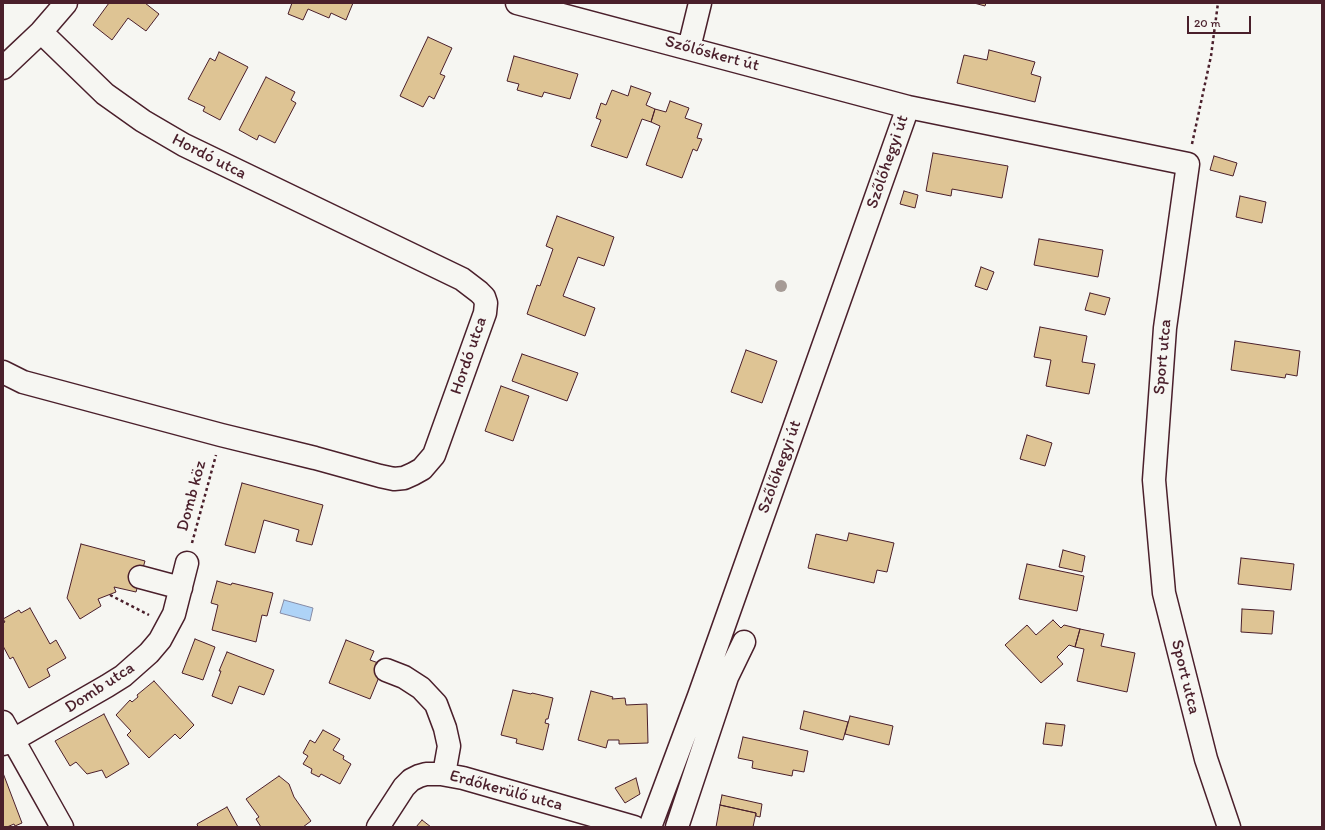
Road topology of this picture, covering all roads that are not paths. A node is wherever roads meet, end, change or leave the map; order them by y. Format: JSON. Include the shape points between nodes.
{"nodes":[{"id":1,"x":66,"y":3,"type":"edge"},
{"id":2,"x":517,"y":3,"type":"edge"},
{"id":3,"x":700,"y":3,"type":"edge"},
{"id":4,"x":41,"y":32,"type":"junction"},
{"id":5,"x":689,"y":48,"type":"junction"},
{"id":6,"x":3,"y":68,"type":"edge"},
{"id":7,"x":908,"y":107,"type":"junction"},
{"id":8,"x":3,"y":372,"type":"edge"},
{"id":9,"x":187,"y":563,"type":"road end"},
{"id":10,"x":140,"y":577,"type":"dead end"},
{"id":11,"x":181,"y":588,"type":"junction"},
{"id":12,"x":744,"y":642,"type":"dead end"},
{"id":13,"x":386,"y":670,"type":"dead end"},
{"id":14,"x":6,"y":735,"type":"edge"},
{"id":15,"x":444,"y":774,"type":"junction"},
{"id":16,"x":62,"y":827,"type":"edge"},
{"id":17,"x":378,"y":827,"type":"edge"},
{"id":18,"x":634,"y":827,"type":"edge"},
{"id":19,"x":650,"y":827,"type":"edge"},
{"id":20,"x":677,"y":827,"type":"edge"},
{"id":21,"x":1230,"y":827,"type":"edge"}],
"edges":[{"from":1,"to":4,"type":"street"},
{"from":2,"to":5,"type":"street","name":"Szőlőskert út"},
{"from":3,"to":5,"type":"street"},
{"from":4,"to":6,"type":"street"},
{"from":4,"to":8,"type":"street","name":"Hordó utca","via":[[105,94],[143,121],[184,145],[462,279],[484,297],[485,313],[436,450],[422,469],[404,478],[380,476],[221,435],[23,382]]},
{"from":5,"to":7,"type":"street","name":"Szőlőskert út"},
{"from":7,"to":19,"type":"street","name":"Szőlőhegyi út"},
{"from":7,"to":21,"type":"street","name":"Sport utca","via":[[1188,164],[1165,328],[1154,480],[1164,593],[1206,758]]},
{"from":9,"to":11,"type":"street","name":"Domb utca"},
{"from":10,"to":11,"type":"street"},
{"from":11,"to":14,"type":"street","name":"Domb utca","via":[[174,614],[160,640],[123,676]]},
{"from":12,"to":20,"type":"street","via":[[727,677]]},
{"from":13,"to":15,"type":"street","via":[[404,677],[436,704],[449,746]]},
{"from":14,"to":16,"type":"street"},
{"from":15,"to":17,"type":"street","name":"Erdőkerülő utca","via":[[426,774],[411,780]]},
{"from":15,"to":18,"type":"street","name":"Erdőkerülő utca"}]}
